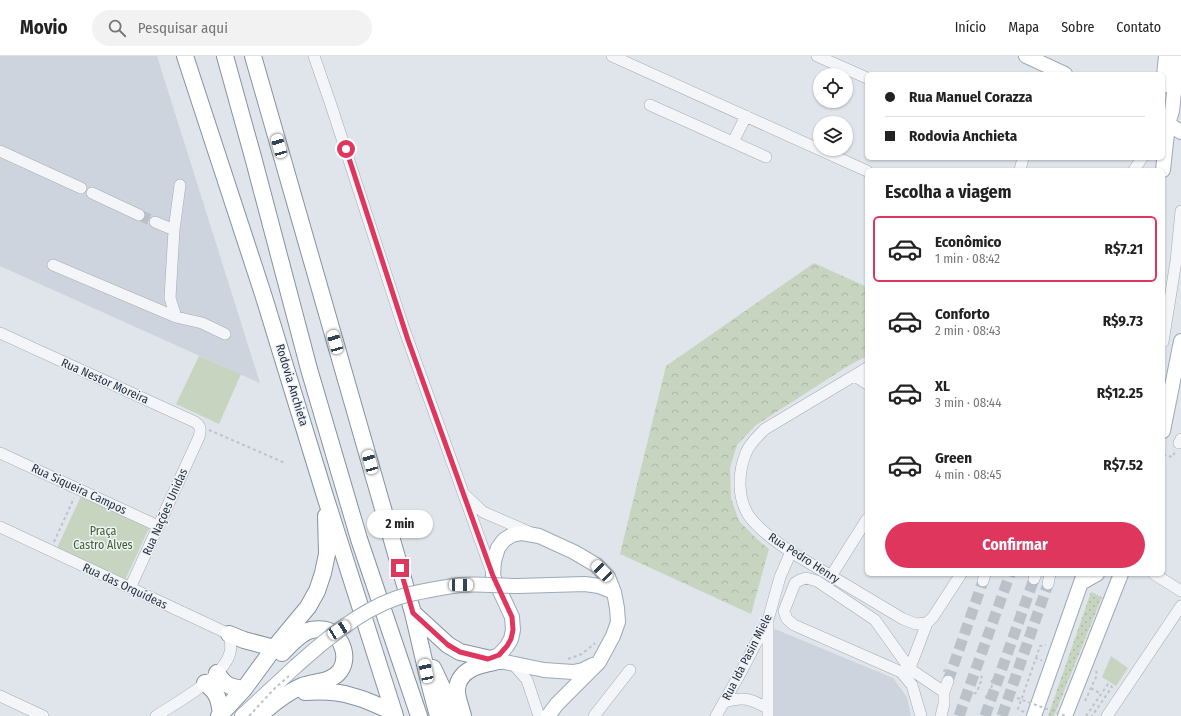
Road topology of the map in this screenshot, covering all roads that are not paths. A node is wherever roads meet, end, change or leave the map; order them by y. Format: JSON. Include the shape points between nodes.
{"nodes":[{"id":1,"x":185,"y":56,"type":"edge"},
{"id":2,"x":225,"y":56,"type":"edge"},
{"id":3,"x":253,"y":56,"type":"edge"},
{"id":4,"x":314,"y":56,"type":"edge"},
{"id":5,"x":612,"y":56,"type":"edge"},
{"id":6,"x":817,"y":56,"type":"edge"},
{"id":7,"x":1026,"y":56,"type":"edge"},
{"id":8,"x":1166,"y":56,"type":"edge"},
{"id":9,"x":1178,"y":56,"type":"edge"},
{"id":10,"x":1041,"y":59,"type":"edge"},
{"id":11,"x":1063,"y":72,"type":"edge"},
{"id":12,"x":1164,"y":72,"type":"edge"},
{"id":13,"x":865,"y":77,"type":"edge"},
{"id":14,"x":650,"y":105,"type":"dead end"},
{"id":15,"x":746,"y":116,"type":"junction"},
{"id":16,"x":1165,"y":124,"type":"edge"},
{"id":17,"x":1181,"y":132,"type":"edge"},
{"id":18,"x":734,"y":142,"type":"junction"},
{"id":19,"x":0,"y":152,"type":"edge"},
{"id":20,"x":766,"y":157,"type":"dead end"},
{"id":21,"x":865,"y":170,"type":"edge"},
{"id":22,"x":180,"y":185,"type":"dead end"},
{"id":23,"x":81,"y":188,"type":"dead end"},
{"id":24,"x":92,"y":193,"type":"dead end"},
{"id":25,"x":1181,"y":211,"type":"edge"},
{"id":26,"x":139,"y":215,"type":"tunnel mouth"},
{"id":27,"x":155,"y":222,"type":"tunnel mouth"},
{"id":28,"x":174,"y":230,"type":"junction"},
{"id":29,"x":53,"y":265,"type":"dead end"},
{"id":30,"x":176,"y":317,"type":"junction"},
{"id":31,"x":1165,"y":330,"type":"edge"},
{"id":32,"x":0,"y":333,"type":"edge"},
{"id":33,"x":224,"y":334,"type":"dead end"},
{"id":34,"x":1181,"y":341,"type":"edge"},
{"id":35,"x":865,"y":369,"type":"edge"},
{"id":36,"x":855,"y":376,"type":"junction"},
{"id":37,"x":865,"y":383,"type":"edge"},
{"id":38,"x":1165,"y":421,"type":"edge"},
{"id":39,"x":199,"y":436,"type":"joint"},
{"id":40,"x":0,"y":453,"type":"edge"},
{"id":41,"x":462,"y":492,"type":"junction"},
{"id":42,"x":325,"y":496,"type":"junction"},
{"id":43,"x":865,"y":522,"type":"edge"},
{"id":44,"x":158,"y":526,"type":"junction"},
{"id":45,"x":0,"y":527,"type":"edge"},
{"id":46,"x":538,"y":536,"type":"junction"},
{"id":47,"x":791,"y":552,"type":"junction"},
{"id":48,"x":493,"y":576,"type":"junction"},
{"id":49,"x":831,"y":576,"type":"junction"},
{"id":50,"x":960,"y":576,"type":"edge"},
{"id":51,"x":1120,"y":576,"type":"edge"},
{"id":52,"x":1157,"y":576,"type":"edge"},
{"id":53,"x":1082,"y":579,"type":"edge"},
{"id":54,"x":130,"y":588,"type":"junction"},
{"id":55,"x":1181,"y":591,"type":"edge"},
{"id":56,"x":614,"y":592,"type":"junction"},
{"id":57,"x":1181,"y":606,"type":"edge"},
{"id":58,"x":413,"y":613,"type":"junction"},
{"id":59,"x":768,"y":620,"type":"junction"},
{"id":60,"x":927,"y":623,"type":"junction"},
{"id":61,"x":229,"y":634,"type":"junction"},
{"id":62,"x":420,"y":642,"type":"junction"},
{"id":63,"x":274,"y":648,"type":"junction"},
{"id":64,"x":500,"y":661,"type":"junction"},
{"id":65,"x":599,"y":662,"type":"junction"},
{"id":66,"x":260,"y":669,"type":"junction"},
{"id":67,"x":630,"y":670,"type":"dead end"},
{"id":68,"x":908,"y":673,"type":"junction"},
{"id":69,"x":946,"y":676,"type":"tunnel mouth"},
{"id":70,"x":211,"y":678,"type":"junction"},
{"id":71,"x":244,"y":689,"type":"junction"},
{"id":72,"x":944,"y":692,"type":"junction"},
{"id":73,"x":288,"y":694,"type":"junction"},
{"id":74,"x":0,"y":696,"type":"edge"},
{"id":75,"x":724,"y":702,"type":"junction"},
{"id":76,"x":768,"y":712,"type":"edge"},
{"id":77,"x":394,"y":714,"type":"edge"},
{"id":78,"x":220,"y":715,"type":"edge"},
{"id":79,"x":43,"y":716,"type":"edge"},
{"id":80,"x":156,"y":716,"type":"edge"},
{"id":81,"x":242,"y":716,"type":"edge"},
{"id":82,"x":259,"y":716,"type":"edge"},
{"id":83,"x":419,"y":716,"type":"edge"},
{"id":84,"x":438,"y":716,"type":"edge"},
{"id":85,"x":453,"y":716,"type":"edge"},
{"id":86,"x":463,"y":716,"type":"edge"},
{"id":87,"x":539,"y":716,"type":"edge"},
{"id":88,"x":548,"y":716,"type":"edge"},
{"id":89,"x":594,"y":716,"type":"edge"},
{"id":90,"x":716,"y":716,"type":"edge"},
{"id":91,"x":921,"y":716,"type":"edge"},
{"id":92,"x":942,"y":716,"type":"edge"},
{"id":93,"x":1034,"y":716,"type":"edge"},
{"id":94,"x":1066,"y":716,"type":"edge"},
{"id":95,"x":1107,"y":716,"type":"edge"}],
"edges":[{"from":1,"to":42,"type":"highway","name":"Rodovia Anchieta","via":[[263,294]]},
{"from":2,"to":83,"type":"highway","name":"Rodovia Anchieta","via":[[309,369],[354,524]]},
{"from":3,"to":58,"type":"highway"},
{"from":4,"to":41,"type":"street","via":[[403,326]]},
{"from":5,"to":15,"type":"street"},
{"from":6,"to":13,"type":"street"},
{"from":7,"to":10,"type":"main road"},
{"from":8,"to":12,"type":"main road"},
{"from":9,"to":16,"type":"main road","via":[[1172,111]]},
{"from":10,"to":11,"type":"main road"},
{"from":14,"to":18,"type":"street"},
{"from":15,"to":18,"type":"street"},
{"from":15,"to":21,"type":"street"},
{"from":16,"to":17,"type":"main road"},
{"from":18,"to":20,"type":"street"},
{"from":19,"to":23,"type":"street"},
{"from":22,"to":28,"type":"street"},
{"from":24,"to":26,"type":"street"},
{"from":25,"to":31,"type":"street"},
{"from":27,"to":28,"type":"street"},
{"from":28,"to":30,"type":"street","via":[[170,298]]},
{"from":29,"to":30,"type":"street"},
{"from":30,"to":33,"type":"street","via":[[202,323]]},
{"from":32,"to":39,"type":"street","name":"Rua Nestor Moreira","via":[[189,419],[199,425]]},
{"from":34,"to":38,"type":"main road"},
{"from":35,"to":36,"type":"street","name":"Rua Pedro Henry"},
{"from":36,"to":37,"type":"street"},
{"from":36,"to":47,"type":"street","name":"Rua Pedro Henry","via":[[765,429],[746,452],[741,467],[741,500],[749,516],[761,529]]},
{"from":39,"to":44,"type":"street","name":"Rua Nações Unidas"},
{"from":40,"to":44,"type":"street","name":"Rua Siqueira Campos"},
{"from":41,"to":46,"type":"street","via":[[483,512]]},
{"from":41,"to":48,"type":"street"},
{"from":42,"to":63,"type":"highway","via":[[327,554],[317,591],[308,607]]},
{"from":42,"to":77,"type":"highway","name":"Rodovia Anchieta"},
{"from":43,"to":49,"type":"street"},
{"from":44,"to":54,"type":"street","name":"Rua Nações Unidas"},
{"from":45,"to":54,"type":"street","name":"Rua das Orquídeas"},
{"from":46,"to":48,"type":"main road","via":[[522,533],[504,540],[494,561]]},
{"from":46,"to":56,"type":"main road","via":[[596,565],[608,577]]},
{"from":47,"to":49,"type":"street","name":"Rua Pedro Henry"},
{"from":47,"to":59,"type":"street","name":"Rua Ida Pasin Miele","via":[[780,577]]},
{"from":48,"to":64,"type":"main road","via":[[512,617],[511,639],[499,655]]},
{"from":49,"to":60,"type":"street","name":"Rua Pedro Henry","via":[[904,619],[916,624]]},
{"from":50,"to":60,"type":"street"},
{"from":51,"to":94,"type":"main road"},
{"from":52,"to":55,"type":"street"},
{"from":53,"to":93,"type":"main road"},
{"from":54,"to":61,"type":"street","name":"Rua das Orquídeas"},
{"from":56,"to":65,"type":"main road","via":[[618,622]]},
{"from":56,"to":81,"type":"main road","bridge":true,"via":[[585,584],[461,585],[394,599],[339,630]]},
{"from":57,"to":95,"type":"street"},
{"from":58,"to":62,"type":"highway"},
{"from":58,"to":64,"type":"highway","via":[[448,645],[460,652]]},
{"from":59,"to":75,"type":"street","name":"Rua Ida Pasin Miele"},
{"from":59,"to":76,"type":"street"},
{"from":60,"to":68,"type":"street"},
{"from":61,"to":63,"type":"highway"},
{"from":61,"to":70,"type":"street","via":[[230,652],[227,661]]},
{"from":62,"to":84,"type":"highway"},
{"from":62,"to":85,"type":"highway"},
{"from":63,"to":66,"type":"highway"},
{"from":64,"to":65,"type":"main road","via":[[562,672],[583,670]]},
{"from":64,"to":86,"type":"highway","via":[[467,670],[460,679],[457,688]]},
{"from":64,"to":87,"type":"street","via":[[527,680]]},
{"from":65,"to":88,"type":"main road"},
{"from":66,"to":71,"type":"highway"},
{"from":66,"to":73,"type":"highway","via":[[309,630],[329,631],[339,640],[344,650],[342,669],[336,677],[300,687]]},
{"from":67,"to":89,"type":"street"},
{"from":68,"to":68,"type":"street","via":[[875,620],[817,581],[806,578],[795,583],[784,611],[787,619],[794,625]]},
{"from":68,"to":72,"type":"street"},
{"from":68,"to":91,"type":"street"},
{"from":69,"to":72,"type":"street"},
{"from":70,"to":71,"type":"highway"},
{"from":70,"to":78,"type":"highway","via":[[212,688],[219,699]]},
{"from":70,"to":80,"type":"street"},
{"from":71,"to":78,"type":"highway"},
{"from":72,"to":92,"type":"street"},
{"from":73,"to":77,"type":"highway","via":[[318,691],[353,696]]},
{"from":73,"to":82,"type":"highway"},
{"from":74,"to":79,"type":"street"},
{"from":75,"to":76,"type":"street","via":[[744,698]]},
{"from":75,"to":90,"type":"street","name":"Rua Ida Pasin Miele"}]}
